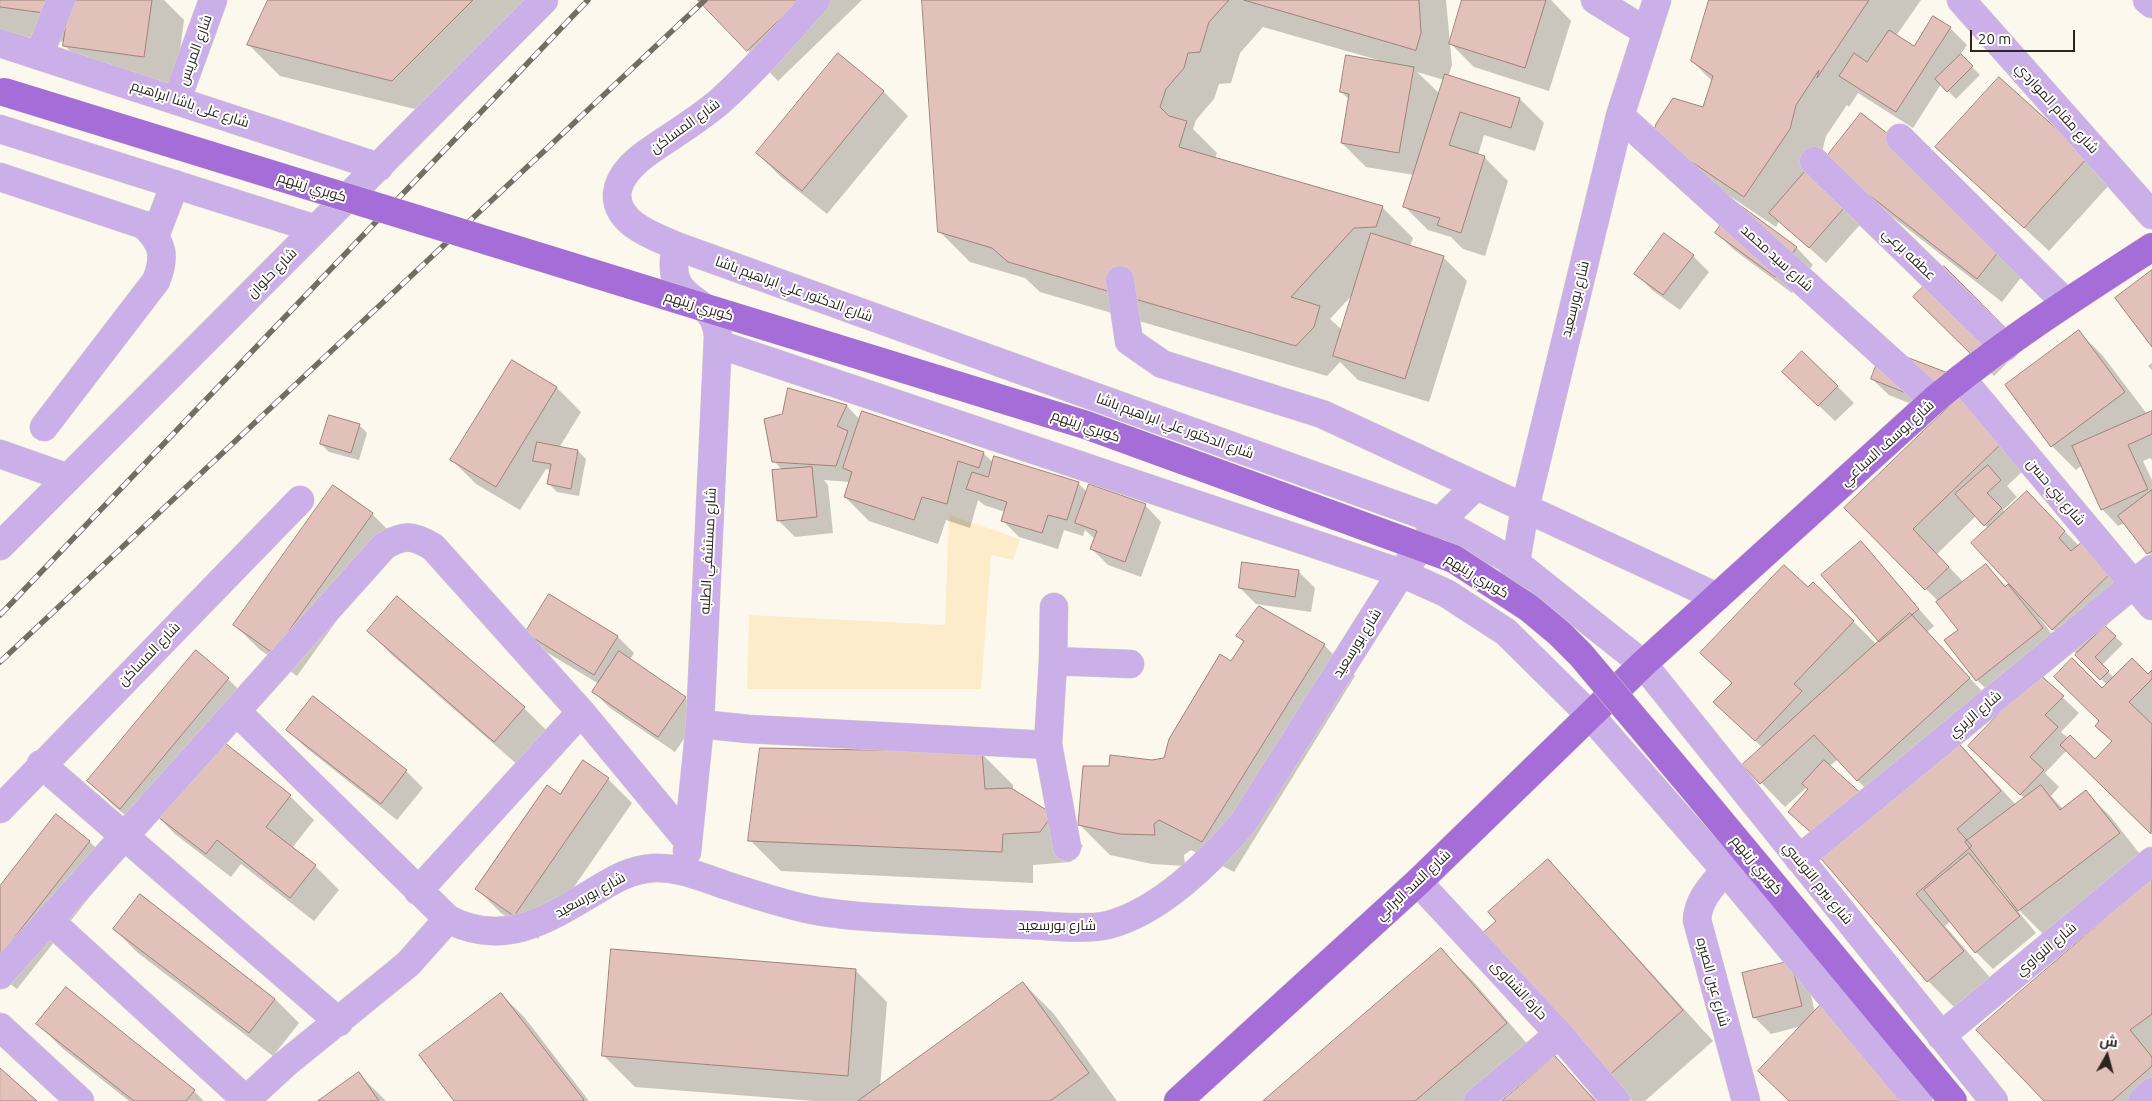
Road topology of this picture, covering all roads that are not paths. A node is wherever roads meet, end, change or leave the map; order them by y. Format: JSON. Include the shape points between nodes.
{"nodes":[{"id":1,"x":61,"y":0,"type":"edge"},
{"id":2,"x":213,"y":0,"type":"edge"},
{"id":3,"x":544,"y":0,"type":"edge"},
{"id":4,"x":816,"y":0,"type":"edge"},
{"id":5,"x":1595,"y":0,"type":"edge"},
{"id":6,"x":1658,"y":0,"type":"edge"},
{"id":7,"x":1961,"y":0,"type":"edge"},
{"id":8,"x":2147,"y":0,"type":"edge"},
{"id":9,"x":2152,"y":4,"type":"edge"},
{"id":10,"x":1647,"y":32,"type":"junction"},
{"id":11,"x":0,"y":43,"type":"edge"},
{"id":12,"x":39,"y":55,"type":"junction"},
{"id":13,"x":2,"y":92,"type":"edge"},
{"id":14,"x":177,"y":100,"type":"junction"},
{"id":15,"x":1620,"y":116,"type":"junction"},
{"id":16,"x":0,"y":130,"type":"edge"},
{"id":17,"x":1900,"y":138,"type":"dead end"},
{"id":18,"x":1814,"y":161,"type":"dead end"},
{"id":19,"x":379,"y":166,"type":"junction"},
{"id":20,"x":0,"y":177,"type":"edge"},
{"id":21,"x":175,"y":184,"type":"junction"},
{"id":22,"x":2152,"y":215,"type":"edge"},
{"id":23,"x":316,"y":229,"type":"junction"},
{"id":24,"x":155,"y":236,"type":"junction"},
{"id":25,"x":676,"y":246,"type":"junction"},
{"id":26,"x":2152,"y":247,"type":"edge"},
{"id":27,"x":1120,"y":280,"type":"dead end"},
{"id":28,"x":2066,"y":303,"type":"junction"},
{"id":29,"x":718,"y":344,"type":"junction"},
{"id":30,"x":2005,"y":347,"type":"junction"},
{"id":31,"x":1961,"y":378,"type":"junction"},
{"id":32,"x":1934,"y":400,"type":"junction"},
{"id":33,"x":44,"y":427,"type":"dead end"},
{"id":34,"x":0,"y":454,"type":"edge"},
{"id":35,"x":68,"y":478,"type":"junction"},
{"id":36,"x":1476,"y":486,"type":"junction"},
{"id":37,"x":300,"y":500,"type":"dead end"},
{"id":38,"x":1525,"y":508,"type":"junction"},
{"id":39,"x":1440,"y":521,"type":"junction"},
{"id":40,"x":0,"y":546,"type":"edge"},
{"id":41,"x":1516,"y":563,"type":"junction"},
{"id":42,"x":1401,"y":573,"type":"junction"},
{"id":43,"x":2142,"y":576,"type":"edge"},
{"id":44,"x":1717,"y":597,"type":"junction"},
{"id":45,"x":2152,"y":606,"type":"edge"},
{"id":46,"x":1054,"y":607,"type":"dead end"},
{"id":47,"x":1506,"y":632,"type":"junction"},
{"id":48,"x":1054,"y":661,"type":"junction"},
{"id":49,"x":1130,"y":664,"type":"dead end"},
{"id":50,"x":1643,"y":664,"type":"junction"},
{"id":51,"x":236,"y":711,"type":"junction"},
{"id":52,"x":581,"y":712,"type":"junction"},
{"id":53,"x":1589,"y":714,"type":"junction"},
{"id":54,"x":700,"y":724,"type":"junction"},
{"id":55,"x":1048,"y":745,"type":"junction"},
{"id":56,"x":41,"y":764,"type":"junction"},
{"id":57,"x":0,"y":809,"type":"edge"},
{"id":58,"x":124,"y":837,"type":"junction"},
{"id":59,"x":688,"y":841,"type":"junction"},
{"id":60,"x":1067,"y":848,"type":"dead end"},
{"id":61,"x":1799,"y":859,"type":"junction"},
{"id":62,"x":2152,"y":861,"type":"edge"},
{"id":63,"x":1725,"y":870,"type":"junction"},
{"id":64,"x":684,"y":872,"type":"junction"},
{"id":65,"x":1418,"y":882,"type":"junction"},
{"id":66,"x":418,"y":891,"type":"junction"},
{"id":67,"x":448,"y":919,"type":"junction"},
{"id":68,"x":49,"y":920,"type":"junction"},
{"id":69,"x":0,"y":975,"type":"edge"},
{"id":70,"x":338,"y":1022,"type":"junction"},
{"id":71,"x":0,"y":1027,"type":"edge"},
{"id":72,"x":1559,"y":1034,"type":"junction"},
{"id":73,"x":1941,"y":1036,"type":"junction"},
{"id":74,"x":2152,"y":1092,"type":"edge"},
{"id":75,"x":246,"y":1100,"type":"edge"},
{"id":76,"x":80,"y":1101,"type":"edge"},
{"id":77,"x":1178,"y":1101,"type":"edge"},
{"id":78,"x":1478,"y":1101,"type":"edge"},
{"id":79,"x":1616,"y":1101,"type":"edge"},
{"id":80,"x":1746,"y":1101,"type":"edge"},
{"id":81,"x":1918,"y":1101,"type":"edge"},
{"id":82,"x":1953,"y":1101,"type":"edge"},
{"id":83,"x":1994,"y":1101,"type":"edge"},
{"id":84,"x":2142,"y":1101,"type":"edge"}],
"edges":[{"from":1,"to":12,"type":"street"},
{"from":2,"to":14,"type":"street","name":"شارع المريس"},
{"from":3,"to":19,"type":"street","name":"شارع حلوان"},
{"from":4,"to":25,"type":"street","name":"شارع المساكن","via":[[717,104],[637,160],[623,177],[617,194],[621,211],[631,223]]},
{"from":5,"to":10,"type":"street"},
{"from":6,"to":10,"type":"street","name":"شارع بورسعيد"},
{"from":7,"to":22,"type":"street","name":"شارع مقام المواردي"},
{"from":8,"to":9,"type":"street"},
{"from":10,"to":15,"type":"street","name":"شارع بورسعيد"},
{"from":11,"to":12,"type":"street","name":"شارع على باشا ابراهيم"},
{"from":12,"to":14,"type":"street","name":"شارع على باشا ابراهيم"},
{"from":13,"to":82,"type":"main road","name":"كوبري زينهم","bridge":true,"via":[[1086,425],[1454,559],[1529,608],[1581,655]]},
{"from":14,"to":19,"type":"street","name":"شارع على باشا ابراهيم"},
{"from":15,"to":32,"type":"street","name":"شارع سيد محمد"},
{"from":15,"to":38,"type":"street","name":"شارع بورسعيد"},
{"from":16,"to":21,"type":"street"},
{"from":17,"to":28,"type":"street"},
{"from":18,"to":30,"type":"street","name":"عطفه برعي"},
{"from":19,"to":23,"type":"street","name":"شارع حلوان"},
{"from":20,"to":24,"type":"street","via":[[144,225]]},
{"from":21,"to":23,"type":"street"},
{"from":21,"to":24,"type":"street"},
{"from":23,"to":35,"type":"street","name":"شارع حلوان"},
{"from":24,"to":33,"type":"street","via":[[162,250],[162,266],[156,281]]},
{"from":25,"to":29,"type":"street","name":"شارع مستشفي الطلبه","via":[[674,263],[678,282],[711,315],[718,329]]},
{"from":25,"to":39,"type":"street","name":"شارع الدكتور علي ابراهيم باشا"},
{"from":26,"to":28,"type":"main road","name":"شارع يوسف السباعي"},
{"from":27,"to":36,"type":"street","via":[[1128,341],[1162,364],[1322,414]]},
{"from":28,"to":30,"type":"main road","name":"شارع يوسف السباعي"},
{"from":29,"to":42,"type":"street"},
{"from":29,"to":54,"type":"street","name":"شارع مستشفي الطلبه"},
{"from":30,"to":31,"type":"main road","name":"شارع يوسف السباعي"},
{"from":31,"to":32,"type":"main road","name":"شارع يوسف السباعي"},
{"from":31,"to":43,"type":"street","name":"شارع بني حسن"},
{"from":32,"to":44,"type":"main road","name":"شارع يوسف السباعي"},
{"from":34,"to":35,"type":"street"},
{"from":35,"to":40,"type":"street","name":"شارع حلوان"},
{"from":36,"to":38,"type":"street"},
{"from":36,"to":39,"type":"street","name":"شارع بورسعيد"},
{"from":37,"to":56,"type":"street","name":"شارع المساكن"},
{"from":38,"to":41,"type":"street","name":"شارع بورسعيد"},
{"from":38,"to":44,"type":"street"},
{"from":39,"to":41,"type":"street","name":"شارع الدكتور علي ابراهيم باشا"},
{"from":39,"to":42,"type":"street","name":"شارع بورسعيد"},
{"from":41,"to":47,"type":"street","name":"شارع بورسعيد"},
{"from":41,"to":50,"type":"street","name":"شارع الدكتور علي ابراهيم باشا"},
{"from":42,"to":47,"type":"street","via":[[1446,593]]},
{"from":42,"to":64,"type":"street","name":"شارع بورسعيد","via":[[1243,823],[1194,874],[1133,915],[1106,925],[1064,926],[852,916],[812,910]]},
{"from":43,"to":45,"type":"street","name":"شارع بني حسن"},
{"from":43,"to":61,"type":"street","name":"شارع الزيري"},
{"from":44,"to":50,"type":"main road","name":"شارع يوسف السباعي"},
{"from":46,"to":48,"type":"street"},
{"from":47,"to":53,"type":"street"},
{"from":48,"to":49,"type":"street"},
{"from":48,"to":55,"type":"street"},
{"from":50,"to":53,"type":"main road","name":"شارع السد البراني"},
{"from":50,"to":61,"type":"street","name":"شارع بيرم التونسي"},
{"from":51,"to":52,"type":"street","via":[[384,546],[407,537],[418,538],[432,547]]},
{"from":51,"to":58,"type":"street"},
{"from":51,"to":66,"type":"street","name":"شارع بورسعيد"},
{"from":52,"to":59,"type":"street"},
{"from":52,"to":66,"type":"street"},
{"from":53,"to":63,"type":"street"},
{"from":53,"to":65,"type":"main road","name":"شارع السد البراني"},
{"from":54,"to":55,"type":"street"},
{"from":54,"to":59,"type":"street","name":"شارع مستشفي الطلبه"},
{"from":55,"to":60,"type":"street"},
{"from":56,"to":57,"type":"street","name":"شارع المساكن"},
{"from":56,"to":58,"type":"street"},
{"from":58,"to":68,"type":"street"},
{"from":58,"to":70,"type":"street"},
{"from":59,"to":64,"type":"street","name":"شارع مستشفي الطلبه"},
{"from":61,"to":73,"type":"street","name":"شارع بيرم التونسي"},
{"from":62,"to":73,"type":"street","name":"شارع النواوي"},
{"from":63,"to":80,"type":"street","name":"شارع عين الصيره","via":[[1698,908],[1698,920]]},
{"from":63,"to":81,"type":"street"},
{"from":64,"to":67,"type":"street","name":"شارع بورسعيد","via":[[654,868],[621,875],[574,904],[525,928],[482,932]]},
{"from":65,"to":72,"type":"street","name":"حارة الشناوى"},
{"from":65,"to":77,"type":"main road","name":"شارع السد البراني"},
{"from":66,"to":67,"type":"street","name":"شارع بورسعيد"},
{"from":67,"to":70,"type":"street","via":[[408,964]]},
{"from":68,"to":69,"type":"street"},
{"from":68,"to":75,"type":"street"},
{"from":70,"to":75,"type":"street"},
{"from":71,"to":76,"type":"street"},
{"from":72,"to":78,"type":"street"},
{"from":72,"to":79,"type":"street","name":"حارة الشناوى"},
{"from":73,"to":83,"type":"street","name":"شارع بيرم التونسي"},
{"from":74,"to":84,"type":"street"}]}
